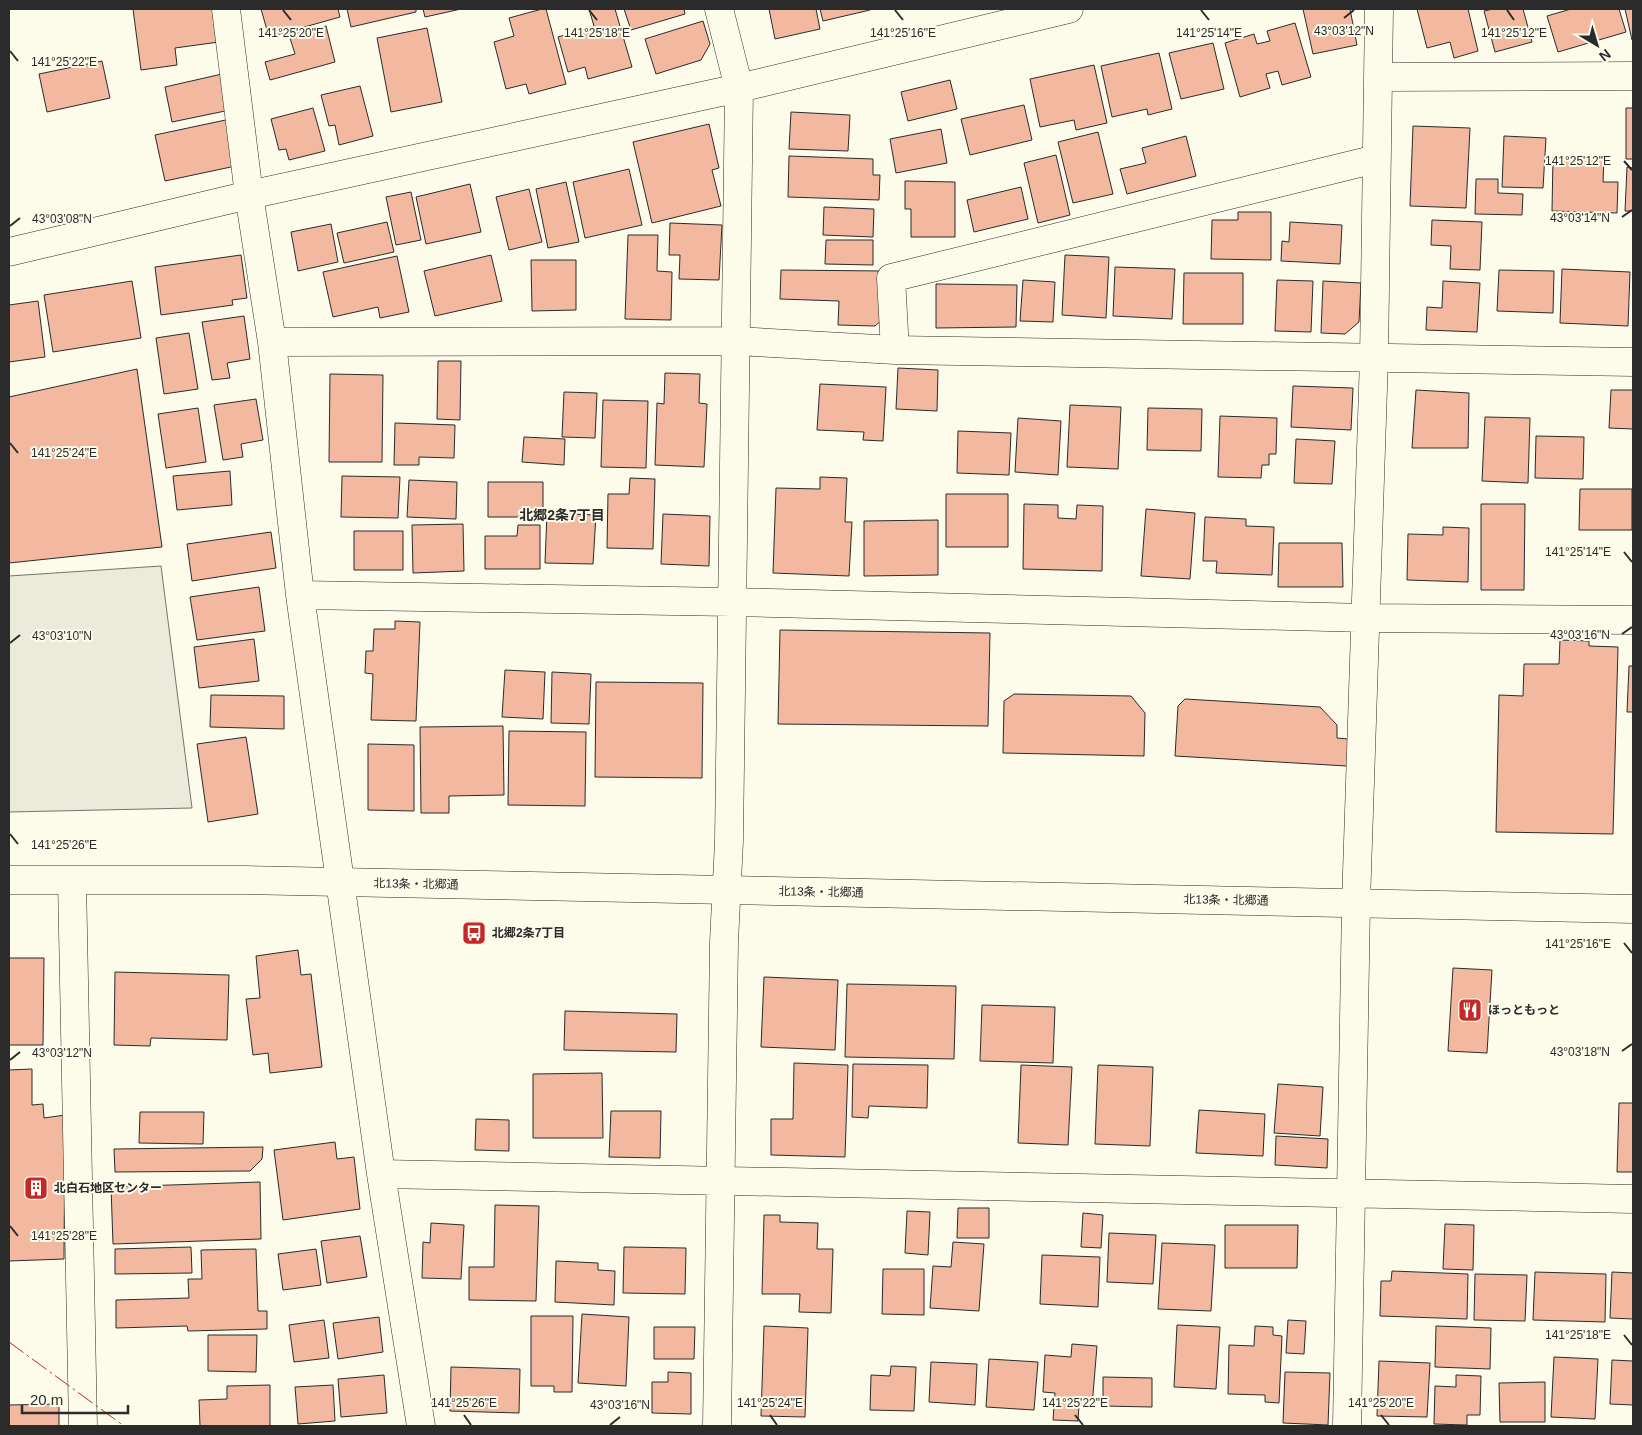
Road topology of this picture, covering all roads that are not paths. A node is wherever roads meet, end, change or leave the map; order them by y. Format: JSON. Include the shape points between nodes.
{"nodes":[{"id":1,"x":226,"y":9,"type":"edge"},
{"id":2,"x":719,"y":9,"type":"edge"},
{"id":3,"x":1069,"y":9,"type":"edge"},
{"id":4,"x":1379,"y":9,"type":"edge"},
{"id":5,"x":1633,"y":76,"type":"edge"},
{"id":6,"x":1378,"y":77,"type":"junction"},
{"id":7,"x":739,"y":88,"type":"junction"},
{"id":8,"x":1376,"y":159,"type":"junction"},
{"id":9,"x":249,"y":195,"type":"junction"},
{"id":10,"x":9,"y":252,"type":"edge"},
{"id":11,"x":736,"y":341,"type":"junction"},
{"id":12,"x":272,"y":342,"type":"junction"},
{"id":13,"x":895,"y":350,"type":"junction"},
{"id":14,"x":1374,"y":358,"type":"junction"},
{"id":15,"x":1633,"y":362,"type":"edge"},
{"id":16,"x":300,"y":595,"type":"junction"},
{"id":17,"x":732,"y":602,"type":"junction"},
{"id":18,"x":1366,"y":618,"type":"junction"},
{"id":19,"x":1633,"y":620,"type":"edge"},
{"id":20,"x":9,"y":880,"type":"edge"},
{"id":21,"x":72,"y":881,"type":"junction"},
{"id":22,"x":340,"y":882,"type":"junction"},
{"id":23,"x":726,"y":891,"type":"junction"},
{"id":24,"x":1356,"y":903,"type":"junction"},
{"id":25,"x":1633,"y":909,"type":"edge"},
{"id":26,"x":380,"y":1174,"type":"junction"},
{"id":27,"x":722,"y":1181,"type":"junction"},
{"id":28,"x":1350,"y":1193,"type":"junction"},
{"id":29,"x":1633,"y":1199,"type":"edge"},
{"id":30,"x":83,"y":1426,"type":"edge"},
{"id":31,"x":421,"y":1426,"type":"edge"},
{"id":32,"x":717,"y":1426,"type":"edge"},
{"id":33,"x":1347,"y":1426,"type":"edge"}],
"edges":[{"from":1,"to":9,"type":"street"},
{"from":2,"to":7,"type":"street"},
{"from":3,"to":7,"type":"street"},
{"from":4,"to":6,"type":"street"},
{"from":5,"to":6,"type":"street"},
{"from":6,"to":8,"type":"street"},
{"from":7,"to":9,"type":"street"},
{"from":7,"to":11,"type":"street"},
{"from":8,"to":13,"type":"street","via":[[891,278]]},
{"from":8,"to":14,"type":"street"},
{"from":9,"to":10,"type":"street"},
{"from":9,"to":12,"type":"street"},
{"from":11,"to":12,"type":"street"},
{"from":11,"to":13,"type":"street"},
{"from":11,"to":17,"type":"street"},
{"from":12,"to":16,"type":"street"},
{"from":13,"to":14,"type":"street"},
{"from":14,"to":15,"type":"street"},
{"from":14,"to":18,"type":"street"},
{"from":16,"to":17,"type":"street"},
{"from":16,"to":22,"type":"street"},
{"from":17,"to":18,"type":"street"},
{"from":17,"to":23,"type":"street"},
{"from":18,"to":19,"type":"street"},
{"from":18,"to":24,"type":"street"},
{"from":20,"to":21,"type":"street","name":"北13条・北郷通"},
{"from":21,"to":22,"type":"street","name":"北13条・北郷通"},
{"from":21,"to":30,"type":"street"},
{"from":22,"to":23,"type":"street","name":"北13条・北郷通"},
{"from":22,"to":26,"type":"street"},
{"from":23,"to":24,"type":"street","name":"北13条・北郷通"},
{"from":23,"to":27,"type":"street"},
{"from":24,"to":25,"type":"street","name":"北13条・北郷通"},
{"from":24,"to":28,"type":"street"},
{"from":26,"to":27,"type":"street"},
{"from":26,"to":31,"type":"street"},
{"from":27,"to":28,"type":"street"},
{"from":27,"to":32,"type":"street"},
{"from":28,"to":29,"type":"street"},
{"from":28,"to":33,"type":"street"}]}
